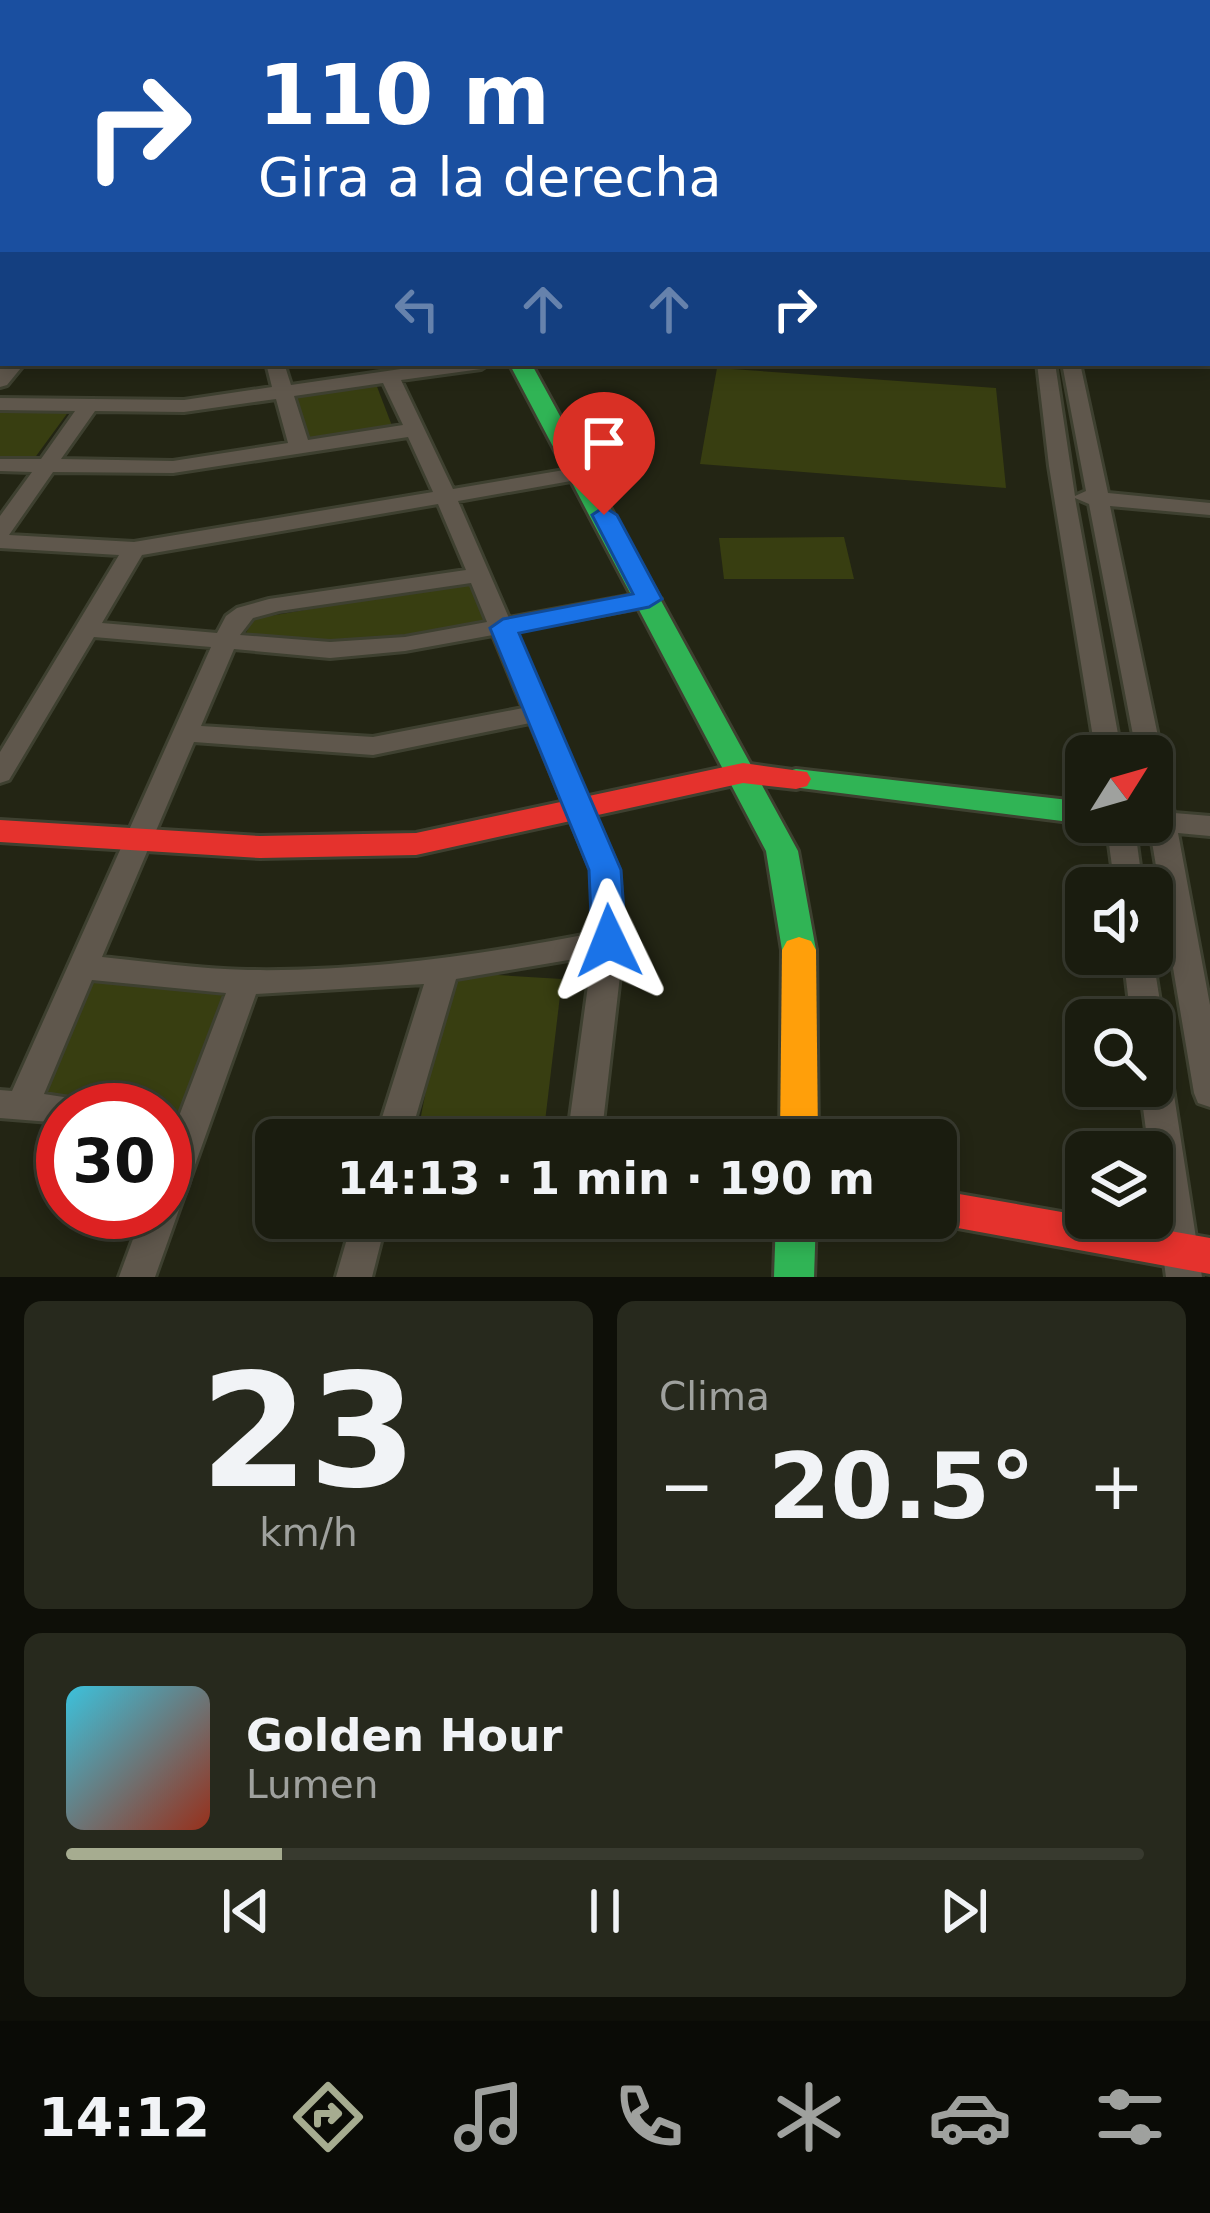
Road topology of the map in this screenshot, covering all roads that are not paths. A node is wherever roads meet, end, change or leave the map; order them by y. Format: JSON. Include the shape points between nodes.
{"nodes":[{"id":1,"x":276,"y":366,"type":"edge"},
{"id":2,"x":464,"y":366,"type":"edge"},
{"id":3,"x":522,"y":366,"type":"edge"},
{"id":4,"x":1046,"y":366,"type":"edge"},
{"id":5,"x":1072,"y":366,"type":"edge"},
{"id":6,"x":391,"y":379,"type":"junction"},
{"id":7,"x":284,"y":393,"type":"junction"},
{"id":8,"x":0,"y":404,"type":"edge"},
{"id":9,"x":87,"y":408,"type":"junction"},
{"id":10,"x":412,"y":430,"type":"junction"},
{"id":11,"x":301,"y":449,"type":"junction"},
{"id":12,"x":0,"y":465,"type":"edge"},
{"id":13,"x":46,"y":467,"type":"junction"},
{"id":14,"x":582,"y":473,"type":"junction"},
{"id":15,"x":1065,"y":496,"type":"junction"},
{"id":16,"x":446,"y":497,"type":"junction"},
{"id":17,"x":1099,"y":498,"type":"junction"},
{"id":18,"x":1210,"y":509,"type":"edge"},
{"id":19,"x":0,"y":532,"type":"edge"},
{"id":20,"x":0,"y":541,"type":"edge"},
{"id":21,"x":134,"y":549,"type":"junction"},
{"id":22,"x":478,"y":574,"type":"junction"},
{"id":23,"x":649,"y":599,"type":"junction"},
{"id":24,"x":503,"y":628,"type":"junction"},
{"id":25,"x":86,"y":629,"type":"junction"},
{"id":26,"x":228,"y":641,"type":"junction"},
{"id":27,"x":538,"y":713,"type":"junction"},
{"id":28,"x":0,"y":726,"type":"edge"},
{"id":29,"x":28,"y":728,"type":"junction"},
{"id":30,"x":183,"y":734,"type":"junction"},
{"id":31,"x":1105,"y":735,"type":"edge"},
{"id":32,"x":1146,"y":735,"type":"edge"},
{"id":33,"x":743,"y":773,"type":"junction"},
{"id":34,"x":0,"y":774,"type":"edge"},
{"id":35,"x":579,"y":809,"type":"junction"},
{"id":36,"x":1065,"y":811,"type":"edge"},
{"id":37,"x":1173,"y":822,"type":"edge"},
{"id":38,"x":1210,"y":826,"type":"edge"},
{"id":39,"x":0,"y":831,"type":"edge"},
{"id":40,"x":139,"y":839,"type":"junction"},
{"id":41,"x":1162,"y":843,"type":"edge"},
{"id":42,"x":609,"y":941,"type":"junction"},
{"id":43,"x":83,"y":967,"type":"junction"},
{"id":44,"x":444,"y":969,"type":"junction"},
{"id":45,"x":245,"y":982,"type":"junction"},
{"id":46,"x":192,"y":1092,"type":"edge"},
{"id":47,"x":1210,"y":1093,"type":"edge"},
{"id":48,"x":11,"y":1105,"type":"edge"},
{"id":49,"x":1162,"y":1107,"type":"edge"},
{"id":50,"x":398,"y":1119,"type":"edge"},
{"id":51,"x":587,"y":1119,"type":"edge"},
{"id":52,"x":799,"y":1119,"type":"edge"},
{"id":53,"x":957,"y":1212,"type":"edge"},
{"id":54,"x":150,"y":1239,"type":"edge"},
{"id":55,"x":364,"y":1239,"type":"edge"},
{"id":56,"x":796,"y":1239,"type":"edge"},
{"id":57,"x":799,"y":1239,"type":"edge"},
{"id":58,"x":1191,"y":1262,"type":"edge"},
{"id":59,"x":137,"y":1277,"type":"edge"},
{"id":60,"x":354,"y":1277,"type":"edge"},
{"id":61,"x":794,"y":1277,"type":"edge"},
{"id":62,"x":814,"y":1277,"type":"edge"}],
"edges":[{"from":1,"to":7,"type":"street"},
{"from":2,"to":6,"type":"street"},
{"from":3,"to":14,"type":"street"},
{"from":4,"to":15,"type":"street"},
{"from":5,"to":17,"type":"street"},
{"from":6,"to":7,"type":"street"},
{"from":6,"to":10,"type":"street"},
{"from":7,"to":9,"type":"street"},
{"from":7,"to":11,"type":"street"},
{"from":8,"to":9,"type":"street"},
{"from":9,"to":13,"type":"street"},
{"from":10,"to":11,"type":"street"},
{"from":10,"to":16,"type":"street"},
{"from":11,"to":13,"type":"street","via":[[158,468]]},
{"from":12,"to":13,"type":"street"},
{"from":13,"to":19,"type":"street"},
{"from":14,"to":16,"type":"street"},
{"from":14,"to":23,"type":"street"},
{"from":15,"to":17,"type":"street"},
{"from":15,"to":31,"type":"street"},
{"from":16,"to":21,"type":"street"},
{"from":16,"to":22,"type":"street"},
{"from":17,"to":18,"type":"street"},
{"from":17,"to":32,"type":"street"},
{"from":20,"to":21,"type":"street"},
{"from":21,"to":25,"type":"street"},
{"from":22,"to":24,"type":"street"},
{"from":22,"to":26,"type":"street","via":[[258,608],[234,621]]},
{"from":23,"to":24,"type":"street"},
{"from":23,"to":33,"type":"street"},
{"from":24,"to":26,"type":"street","via":[[330,650]]},
{"from":24,"to":27,"type":"street"},
{"from":25,"to":26,"type":"street"},
{"from":25,"to":29,"type":"street"},
{"from":26,"to":30,"type":"street"},
{"from":27,"to":30,"type":"street","via":[[373,746]]},
{"from":27,"to":35,"type":"street"},
{"from":28,"to":29,"type":"street"},
{"from":29,"to":34,"type":"street"},
{"from":30,"to":40,"type":"street"},
{"from":33,"to":35,"type":"street"},
{"from":33,"to":36,"type":"street"},
{"from":33,"to":52,"type":"street","via":[[782,851],[798,922]]},
{"from":35,"to":40,"type":"street","via":[[361,849]]},
{"from":35,"to":42,"type":"street","via":[[605,870]]},
{"from":37,"to":38,"type":"street"},
{"from":39,"to":40,"type":"street"},
{"from":40,"to":43,"type":"street"},
{"from":41,"to":47,"type":"street"},
{"from":42,"to":44,"type":"street"},
{"from":42,"to":51,"type":"street"},
{"from":43,"to":45,"type":"street"},
{"from":43,"to":48,"type":"street"},
{"from":44,"to":45,"type":"street"},
{"from":44,"to":50,"type":"street"},
{"from":45,"to":46,"type":"street"},
{"from":49,"to":58,"type":"street"},
{"from":53,"to":58,"type":"street"},
{"from":54,"to":59,"type":"street"},
{"from":55,"to":60,"type":"street"},
{"from":56,"to":61,"type":"street"},
{"from":57,"to":62,"type":"street"}]}
